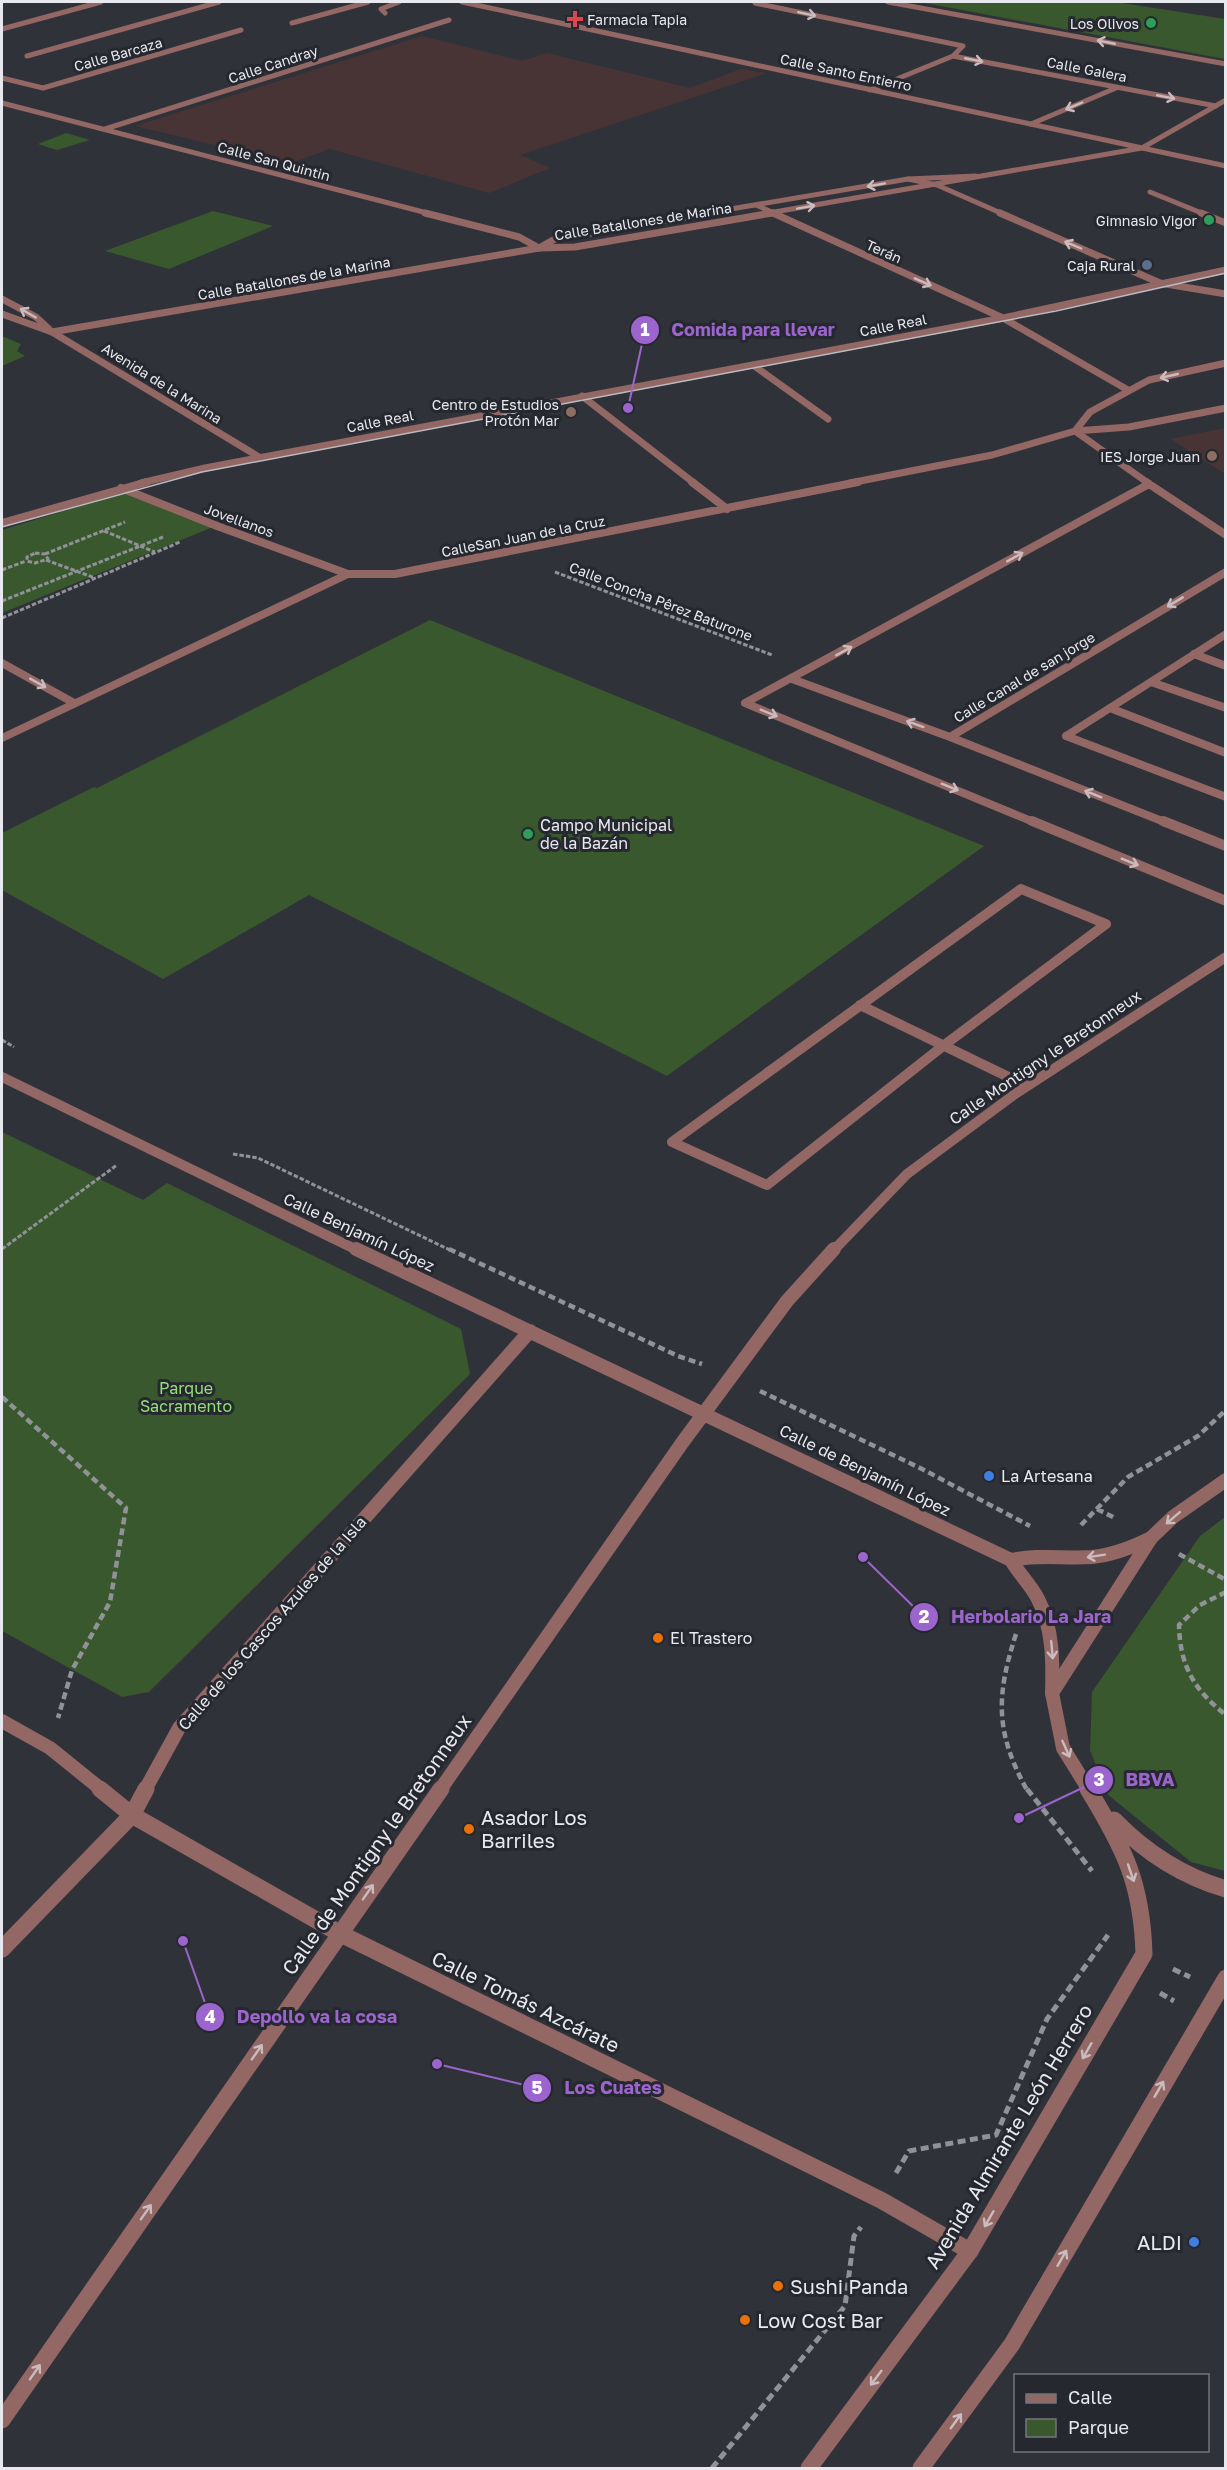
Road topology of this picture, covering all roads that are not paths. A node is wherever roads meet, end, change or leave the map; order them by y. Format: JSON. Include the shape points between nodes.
{"nodes":[{"id":1,"x":101,"y":2,"type":"edge"},
{"id":2,"x":219,"y":2,"type":"edge"},
{"id":3,"x":368,"y":2,"type":"edge"},
{"id":4,"x":399,"y":2,"type":"edge"},
{"id":5,"x":462,"y":2,"type":"edge"},
{"id":6,"x":760,"y":2,"type":"edge"},
{"id":7,"x":888,"y":2,"type":"edge"},
{"id":8,"x":385,"y":13,"type":"dead end"},
{"id":9,"x":449,"y":21,"type":"dead end"},
{"id":10,"x":292,"y":24,"type":"dead end"},
{"id":11,"x":2,"y":29,"type":"edge"},
{"id":12,"x":241,"y":30,"type":"dead end"},
{"id":13,"x":27,"y":56,"type":"dead end"},
{"id":14,"x":953,"y":56,"type":"junction"},
{"id":15,"x":1226,"y":64,"type":"edge"},
{"id":16,"x":2,"y":78,"type":"edge"},
{"id":17,"x":1117,"y":87,"type":"junction"},
{"id":18,"x":870,"y":90,"type":"junction"},
{"id":19,"x":1226,"y":100,"type":"edge"},
{"id":20,"x":2,"y":103,"type":"edge"},
{"id":21,"x":1216,"y":106,"type":"junction"},
{"id":22,"x":1031,"y":124,"type":"junction"},
{"id":23,"x":105,"y":129,"type":"junction"},
{"id":24,"x":1142,"y":148,"type":"junction"},
{"id":25,"x":1226,"y":166,"type":"edge"},
{"id":26,"x":976,"y":176,"type":"junction"},
{"id":27,"x":908,"y":180,"type":"junction"},
{"id":28,"x":937,"y":185,"type":"junction"},
{"id":29,"x":1150,"y":192,"type":"dead end"},
{"id":30,"x":756,"y":205,"type":"junction"},
{"id":31,"x":770,"y":213,"type":"junction"},
{"id":32,"x":1226,"y":223,"type":"edge"},
{"id":33,"x":539,"y":248,"type":"junction"},
{"id":34,"x":1226,"y":270,"type":"edge"},
{"id":35,"x":1166,"y":284,"type":"junction"},
{"id":36,"x":1226,"y":294,"type":"edge"},
{"id":37,"x":2,"y":299,"type":"edge"},
{"id":38,"x":2,"y":314,"type":"edge"},
{"id":39,"x":1003,"y":318,"type":"junction"},
{"id":40,"x":52,"y":332,"type":"junction"},
{"id":41,"x":1226,"y":363,"type":"edge"},
{"id":42,"x":753,"y":364,"type":"junction"},
{"id":43,"x":1128,"y":390,"type":"junction"},
{"id":44,"x":582,"y":396,"type":"junction"},
{"id":45,"x":1226,"y":408,"type":"edge"},
{"id":46,"x":828,"y":419,"type":"dead end"},
{"id":47,"x":1075,"y":431,"type":"junction"},
{"id":48,"x":258,"y":457,"type":"junction"},
{"id":49,"x":1149,"y":484,"type":"junction"},
{"id":50,"x":121,"y":488,"type":"junction"},
{"id":51,"x":727,"y":509,"type":"junction"},
{"id":52,"x":2,"y":523,"type":"edge"},
{"id":53,"x":1226,"y":535,"type":"edge"},
{"id":54,"x":1226,"y":572,"type":"edge"},
{"id":55,"x":348,"y":574,"type":"junction"},
{"id":56,"x":1226,"y":634,"type":"edge"},
{"id":57,"x":1194,"y":654,"type":"junction"},
{"id":58,"x":2,"y":663,"type":"edge"},
{"id":59,"x":1226,"y":666,"type":"edge"},
{"id":60,"x":792,"y":679,"type":"junction"},
{"id":61,"x":1151,"y":682,"type":"junction"},
{"id":62,"x":74,"y":703,"type":"junction"},
{"id":63,"x":1110,"y":708,"type":"junction"},
{"id":64,"x":1226,"y":708,"type":"edge"},
{"id":65,"x":950,"y":737,"type":"junction"},
{"id":66,"x":2,"y":738,"type":"edge"},
{"id":67,"x":1226,"y":753,"type":"edge"},
{"id":68,"x":1226,"y":797,"type":"edge"},
{"id":69,"x":1226,"y":846,"type":"edge"},
{"id":70,"x":1226,"y":901,"type":"edge"},
{"id":71,"x":1226,"y":957,"type":"edge"},
{"id":72,"x":860,"y":1005,"type":"junction"},
{"id":73,"x":943,"y":1046,"type":"junction"},
{"id":74,"x":2,"y":1077,"type":"edge"},
{"id":75,"x":1027,"y":1086,"type":"junction"},
{"id":76,"x":530,"y":1331,"type":"junction"},
{"id":77,"x":704,"y":1412,"type":"junction"},
{"id":78,"x":1223,"y":1480,"type":"edge"},
{"id":79,"x":1152,"y":1538,"type":"junction"},
{"id":80,"x":1011,"y":1560,"type":"junction"},
{"id":81,"x":1052,"y":1693,"type":"junction"},
{"id":82,"x":2,"y":1721,"type":"edge"},
{"id":83,"x":1097,"y":1802,"type":"junction"},
{"id":84,"x":132,"y":1815,"type":"junction"},
{"id":85,"x":1226,"y":1889,"type":"edge"},
{"id":86,"x":339,"y":1933,"type":"junction"},
{"id":87,"x":2,"y":1949,"type":"edge"},
{"id":88,"x":1226,"y":1978,"type":"edge"},
{"id":89,"x":970,"y":2251,"type":"junction"},
{"id":90,"x":2,"y":2420,"type":"edge"},
{"id":91,"x":808,"y":2469,"type":"edge"},
{"id":92,"x":921,"y":2469,"type":"edge"}],
"edges":[{"from":1,"to":11,"type":"street"},
{"from":2,"to":13,"type":"street"},
{"from":3,"to":10,"type":"street"},
{"from":4,"to":8,"type":"street","via":[[381,9]]},
{"from":5,"to":18,"type":"street","name":"Calle Santo Entierro"},
{"from":6,"to":14,"type":"street","one_way":true,"via":[[755,3],[963,46]]},
{"from":15,"to":7,"type":"street","one_way":true},
{"from":9,"to":23,"type":"street","name":"Calle Candray"},
{"from":12,"to":16,"type":"street","name":"Calle Barcaza","via":[[43,88]]},
{"from":14,"to":17,"type":"street","name":"Calle Galera","one_way":true},
{"from":14,"to":18,"type":"street"},
{"from":17,"to":21,"type":"street","name":"Calle Galera","one_way":true},
{"from":17,"to":22,"type":"street","one_way":true},
{"from":18,"to":22,"type":"street","name":"Calle Santo Entierro"},
{"from":19,"to":21,"type":"street"},
{"from":20,"to":23,"type":"street","name":"Calle San Quintin"},
{"from":21,"to":24,"type":"street"},
{"from":22,"to":24,"type":"street","name":"Calle Santo Entierro"},
{"from":23,"to":33,"type":"street","name":"Calle San Quintin","via":[[519,237]]},
{"from":24,"to":25,"type":"street","name":"Calle Santo Entierro"},
{"from":24,"to":26,"type":"street"},
{"from":26,"to":27,"type":"street","name":"Calle Batallones de Marina"},
{"from":26,"to":28,"type":"street","name":"Calle Batallones de Marina"},
{"from":27,"to":28,"type":"street"},
{"from":27,"to":30,"type":"street","name":"Calle Batallones de Marina","one_way":true},
{"from":31,"to":28,"type":"street","name":"Calle Batallones de Marina","one_way":true},
{"from":35,"to":28,"type":"street","one_way":true},
{"from":29,"to":32,"type":"street"},
{"from":30,"to":31,"type":"street","name":"Terán"},
{"from":30,"to":33,"type":"street","name":"Calle Batallones de Marina","via":[[555,239]]},
{"from":31,"to":33,"type":"street","name":"Calle Batallones de Marina","via":[[575,247]]},
{"from":31,"to":39,"type":"street","name":"Terán","one_way":true},
{"from":33,"to":40,"type":"street","name":"Calle Batallones de la Marina"},
{"from":34,"to":35,"type":"street","name":"Calle Real"},
{"from":35,"to":36,"type":"street"},
{"from":35,"to":39,"type":"street","name":"Calle Real"},
{"from":40,"to":37,"type":"street","name":"Avenida de la Marina","one_way":true,"via":[[36,317]]},
{"from":38,"to":40,"type":"street","name":"Avenida de la Marina"},
{"from":39,"to":42,"type":"street","name":"Calle Real"},
{"from":39,"to":43,"type":"street","name":"Terán"},
{"from":40,"to":48,"type":"street","name":"Avenida de la Marina"},
{"from":41,"to":43,"type":"street","one_way":true,"via":[[1149,380]]},
{"from":42,"to":44,"type":"street","name":"Calle Real"},
{"from":42,"to":46,"type":"street"},
{"from":43,"to":47,"type":"street","via":[[1090,412]]},
{"from":44,"to":48,"type":"street","name":"Calle Real"},
{"from":44,"to":51,"type":"street"},
{"from":45,"to":47,"type":"street","name":"CalleSan Juan de la Cruz","via":[[1129,427]]},
{"from":47,"to":49,"type":"street"},
{"from":47,"to":51,"type":"street","name":"CalleSan Juan de la Cruz","via":[[992,455]]},
{"from":48,"to":50,"type":"street","name":"Calle Real"},
{"from":49,"to":53,"type":"street"},
{"from":60,"to":49,"type":"street","one_way":true},
{"from":50,"to":52,"type":"street","name":"Calle Real"},
{"from":50,"to":55,"type":"street","name":"Jovellanos"},
{"from":51,"to":55,"type":"street","name":"CalleSan Juan de la Cruz","via":[[395,574]]},
{"from":54,"to":65,"type":"street","name":"Calle Canal de san jorge","one_way":true},
{"from":55,"to":62,"type":"street","name":"CalleSan Juan de la Cruz"},
{"from":56,"to":57,"type":"street"},
{"from":57,"to":59,"type":"street"},
{"from":57,"to":61,"type":"street"},
{"from":58,"to":62,"type":"street","one_way":true},
{"from":65,"to":60,"type":"street","name":"Calle Canal de san jorge","one_way":true},
{"from":60,"to":70,"type":"street","one_way":true,"via":[[745,703]]},
{"from":61,"to":63,"type":"street"},
{"from":61,"to":64,"type":"street"},
{"from":62,"to":66,"type":"street","name":"CalleSan Juan de la Cruz"},
{"from":63,"to":67,"type":"street"},
{"from":63,"to":68,"type":"street","via":[[1066,736]]},
{"from":69,"to":65,"type":"street","one_way":true},
{"from":71,"to":75,"type":"street","name":"Calle Montigny le Bretonneux"},
{"from":72,"to":73,"type":"street"},
{"from":72,"to":73,"type":"street","via":[[1021,889],[1106,924]]},
{"from":72,"to":73,"type":"street","via":[[672,1142],[766,1185]]},
{"from":73,"to":75,"type":"street"},
{"from":74,"to":76,"type":"street","name":"Calle Benjamín López"},
{"from":75,"to":77,"type":"street","name":"Calle Montigny le Bretonneux","via":[[908,1174],[863,1217],[788,1301]]},
{"from":76,"to":77,"type":"street","name":"Calle Benjamín López"},
{"from":76,"to":84,"type":"street","name":"Calle de los Cascos Azules de la Isla","via":[[179,1728]]},
{"from":77,"to":80,"type":"street","name":"Calle de Benjamín López"},
{"from":86,"to":77,"type":"street","name":"Calle de Montigny le Bretonneux","one_way":true},
{"from":78,"to":79,"type":"street","one_way":true},
{"from":79,"to":80,"type":"street","one_way":true,"via":[[1094,1557],[1036,1555]]},
{"from":79,"to":81,"type":"street"},
{"from":80,"to":81,"type":"street","one_way":true,"via":[[1038,1599],[1053,1646]]},
{"from":81,"to":83,"type":"street","one_way":true,"via":[[1063,1748]]},
{"from":82,"to":84,"type":"street","name":"Calle Tomás Azcárate","via":[[50,1748]]},
{"from":83,"to":85,"type":"street","via":[[1156,1859],[1188,1876]]},
{"from":83,"to":89,"type":"street","name":"Avenida Almirante León Herrero","one_way":true,"via":[[1120,1842],[1136,1884],[1144,1954]]},
{"from":84,"to":86,"type":"street","name":"Calle Tomás Azcárate"},
{"from":84,"to":87,"type":"street","name":"Calle de los Cascos Azules de la Isla"},
{"from":86,"to":89,"type":"street","name":"Calle Tomás Azcárate","via":[[881,2200]]},
{"from":90,"to":86,"type":"street","name":"Calle de Montigny le Bretonneux","one_way":true},
{"from":92,"to":88,"type":"street","one_way":true,"via":[[1012,2344]]},
{"from":89,"to":91,"type":"street","name":"Avenida Almirante León Herrero","one_way":true}]}
